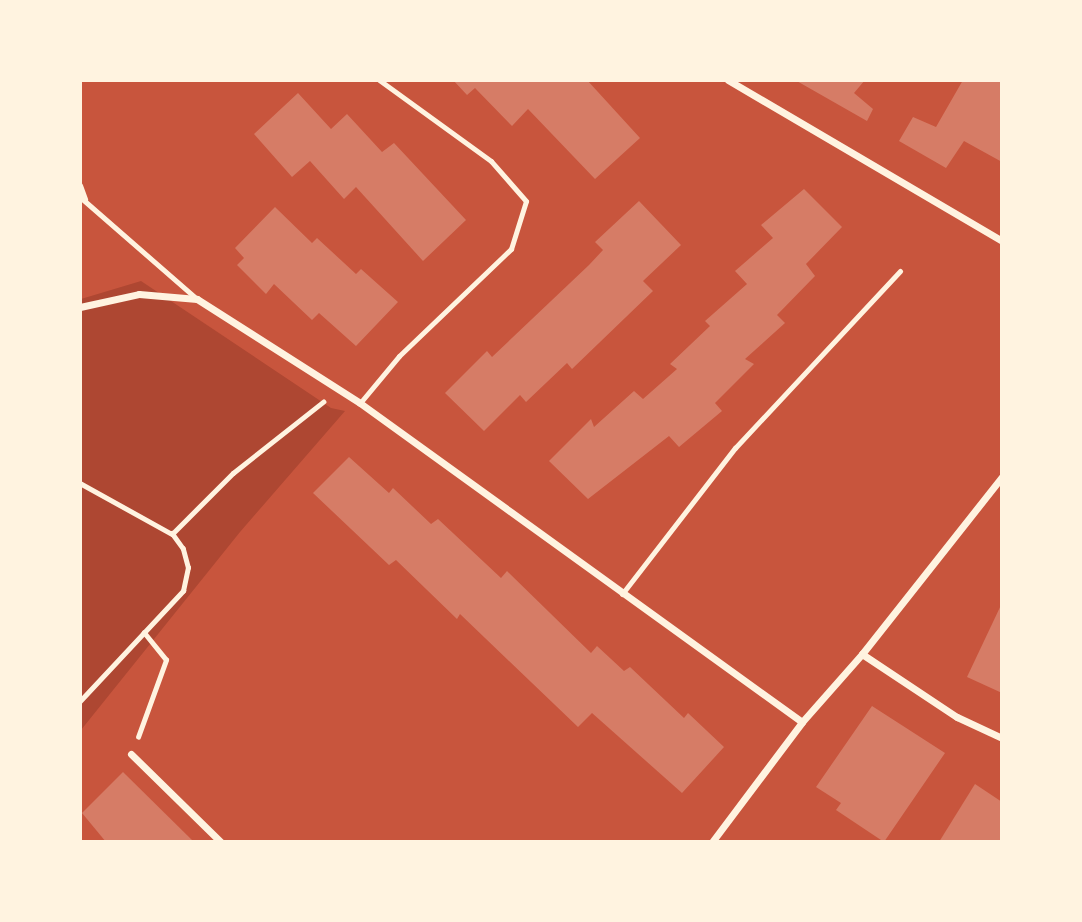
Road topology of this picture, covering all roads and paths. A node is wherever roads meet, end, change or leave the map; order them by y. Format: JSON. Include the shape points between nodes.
{"nodes":[{"id":1,"x":379,"y":80,"type":"edge"},
{"id":2,"x":728,"y":80,"type":"edge"},
{"id":3,"x":80,"y":185,"type":"edge"},
{"id":4,"x":80,"y":197,"type":"edge"},
{"id":5,"x":86,"y":202,"type":"junction"},
{"id":6,"x":1002,"y":241,"type":"edge"},
{"id":7,"x":900,"y":271,"type":"dead end"},
{"id":8,"x":197,"y":299,"type":"junction"},
{"id":9,"x":80,"y":307,"type":"edge"},
{"id":10,"x":335,"y":388,"type":"junction"},
{"id":11,"x":359,"y":402,"type":"junction"},
{"id":12,"x":1002,"y":477,"type":"edge"},
{"id":13,"x":80,"y":483,"type":"edge"},
{"id":14,"x":172,"y":534,"type":"junction"},
{"id":15,"x":622,"y":594,"type":"junction"},
{"id":16,"x":144,"y":633,"type":"junction"},
{"id":17,"x":862,"y":654,"type":"junction"},
{"id":18,"x":80,"y":701,"type":"edge"},
{"id":19,"x":802,"y":722,"type":"junction"},
{"id":20,"x":1002,"y":738,"type":"edge"},
{"id":21,"x":131,"y":754,"type":"joint"},
{"id":22,"x":221,"y":842,"type":"edge"},
{"id":23,"x":712,"y":842,"type":"edge"}],
"edges":[{"from":1,"to":11,"type":"lane","via":[[491,161],[526,201],[511,249],[399,356]]},
{"from":2,"to":6,"type":"street"},
{"from":3,"to":5,"type":"lane"},
{"from":4,"to":5,"type":"lane"},
{"from":5,"to":8,"type":"lane"},
{"from":7,"to":15,"type":"lane","via":[[735,449]]},
{"from":8,"to":9,"type":"street","via":[[139,294]]},
{"from":8,"to":10,"type":"street"},
{"from":10,"to":11,"type":"street"},
{"from":10,"to":14,"type":"path","via":[[312,415],[233,473]]},
{"from":11,"to":15,"type":"street"},
{"from":12,"to":17,"type":"street"},
{"from":13,"to":14,"type":"path"},
{"from":14,"to":16,"type":"path","via":[[183,549],[188,568],[183,591]]},
{"from":15,"to":19,"type":"street"},
{"from":16,"to":18,"type":"path"},
{"from":16,"to":21,"type":"path","via":[[166,660]]},
{"from":17,"to":19,"type":"street"},
{"from":17,"to":20,"type":"street","via":[[957,717]]},
{"from":19,"to":23,"type":"street"},
{"from":21,"to":22,"type":"street"}]}
